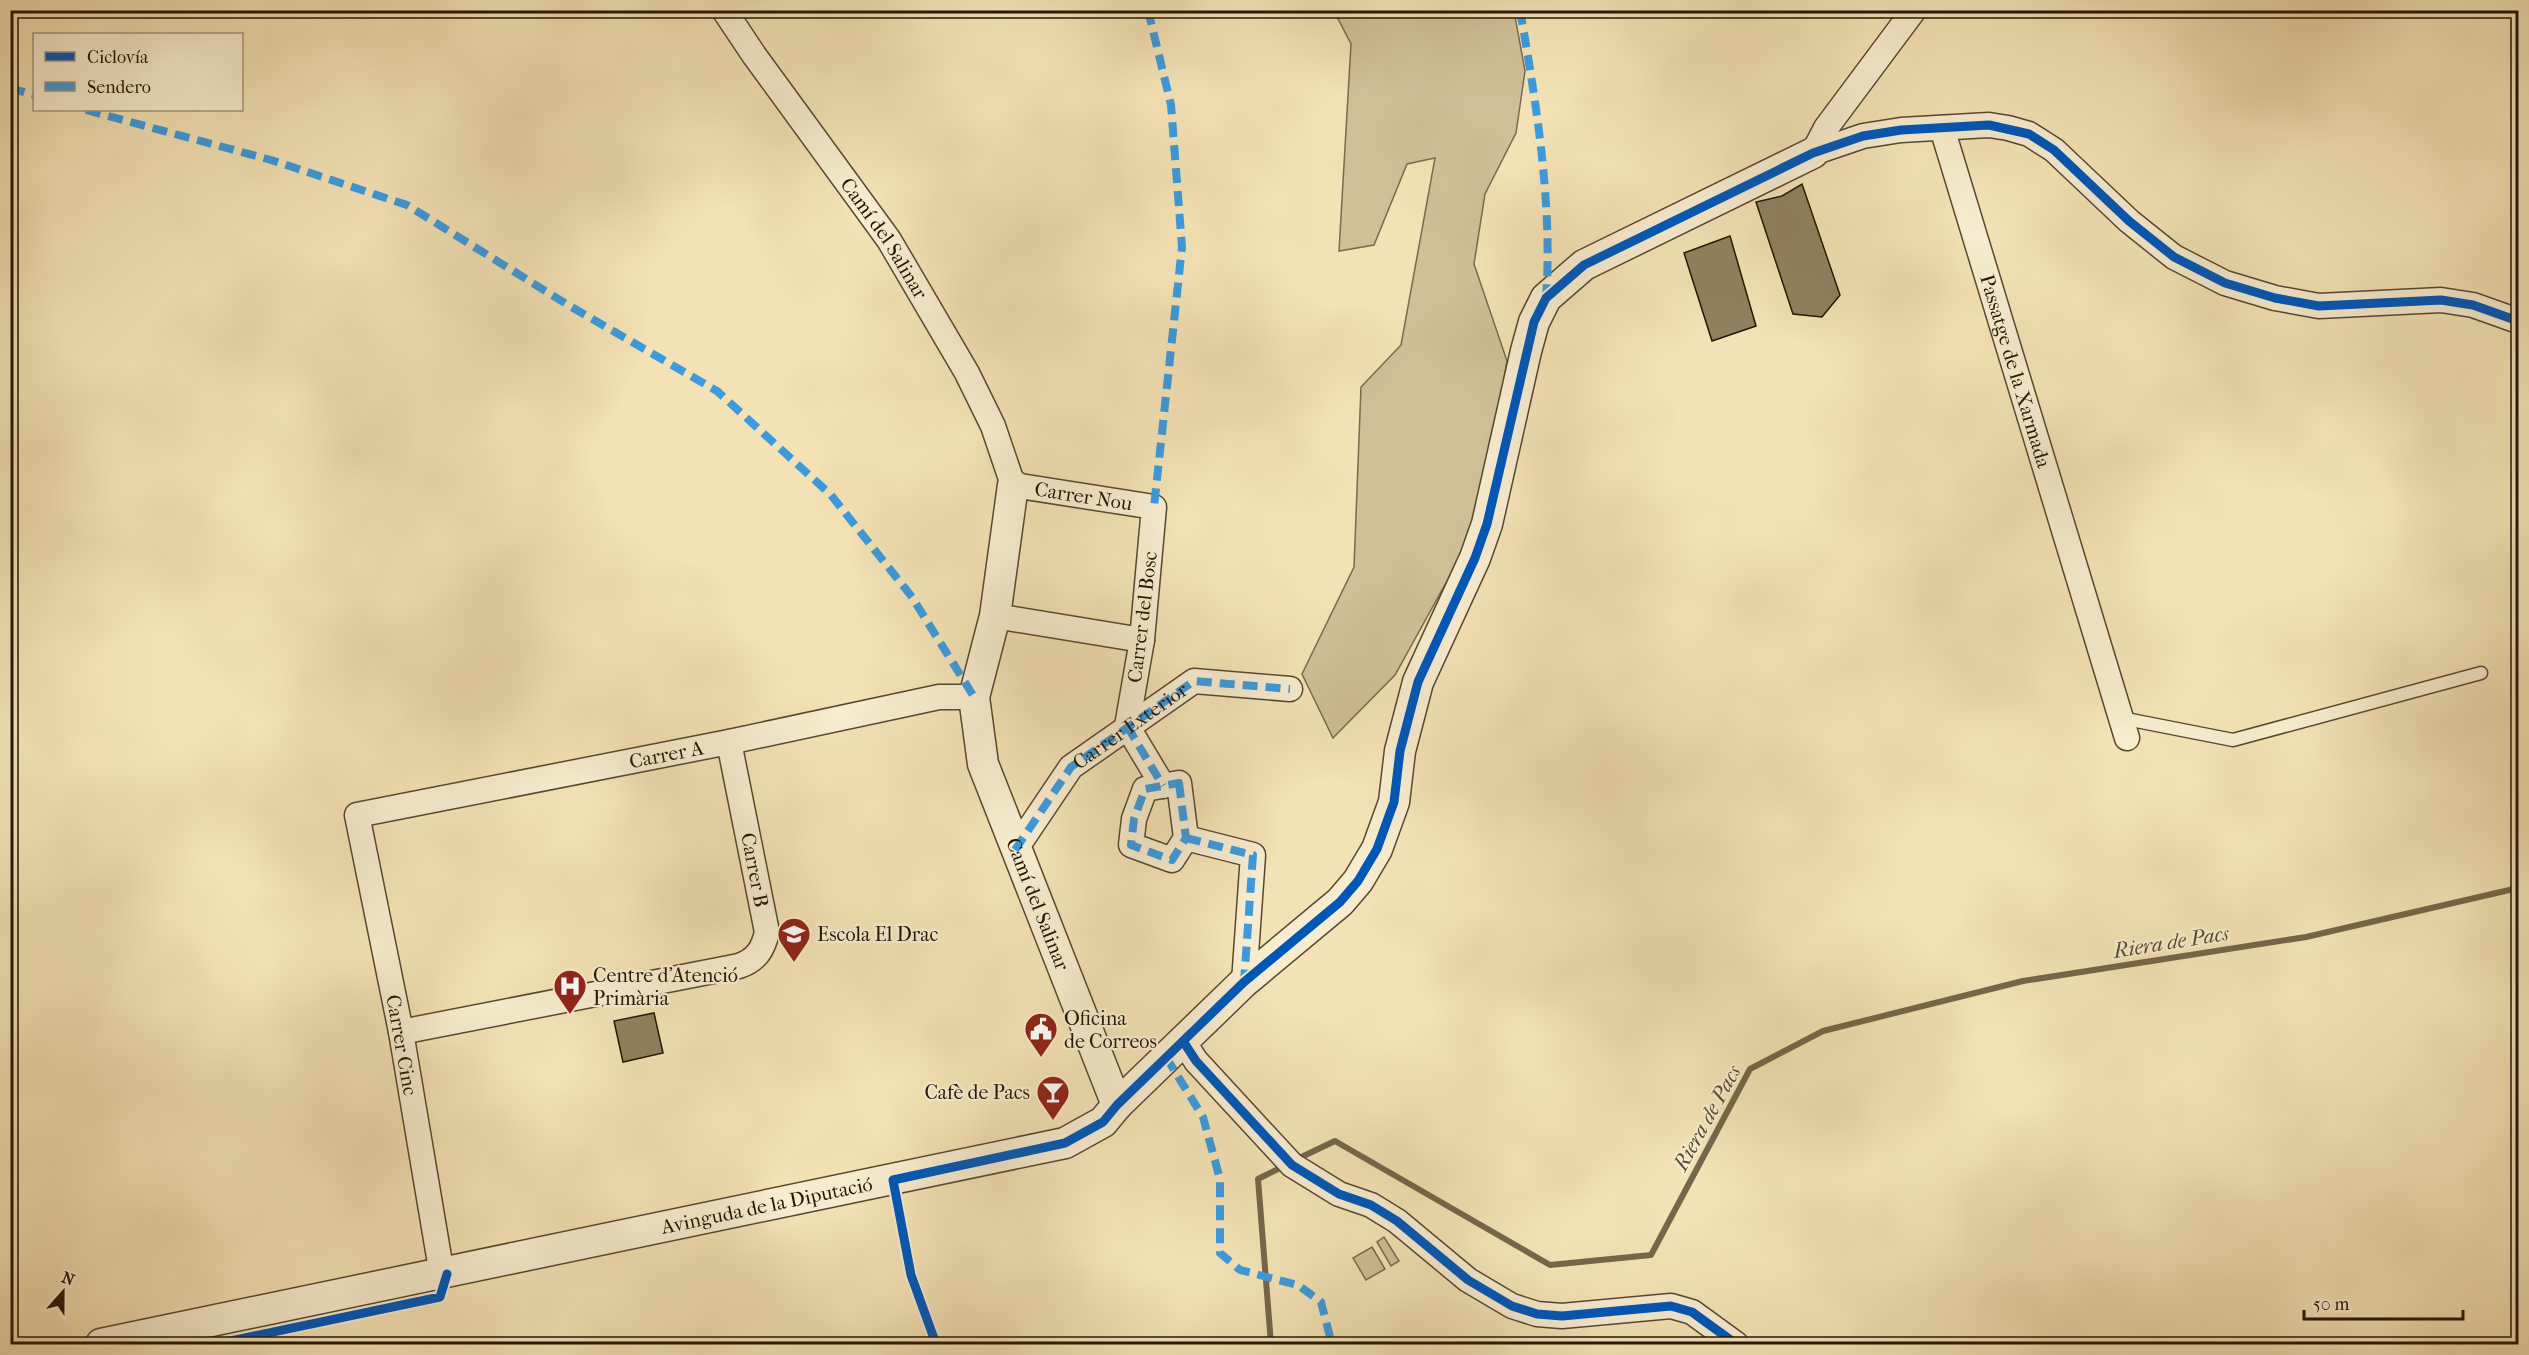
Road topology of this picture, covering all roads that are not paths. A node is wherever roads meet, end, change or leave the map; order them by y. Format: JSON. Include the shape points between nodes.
{"nodes":[{"id":1,"x":724,"y":10,"type":"edge"},
{"id":2,"x":1914,"y":10,"type":"edge"},
{"id":3,"x":1942,"y":128,"type":"junction"},
{"id":4,"x":1813,"y":153,"type":"junction"},
{"id":5,"x":2518,"y":321,"type":"edge"},
{"id":6,"x":1012,"y":485,"type":"junction"},
{"id":7,"x":1154,"y":507,"type":"joint"},
{"id":8,"x":995,"y":616,"type":"junction"},
{"id":9,"x":1142,"y":640,"type":"junction"},
{"id":10,"x":2481,"y":673,"type":"dead end"},
{"id":11,"x":1290,"y":689,"type":"dead end"},
{"id":12,"x":974,"y":697,"type":"junction"},
{"id":13,"x":1127,"y":726,"type":"junction"},
{"id":14,"x":2124,"y":728,"type":"joint"},
{"id":15,"x":729,"y":742,"type":"junction"},
{"id":16,"x":1163,"y":786,"type":"junction"},
{"id":17,"x":357,"y":815,"type":"joint"},
{"id":18,"x":1186,"y":838,"type":"junction"},
{"id":19,"x":1015,"y":850,"type":"junction"},
{"id":20,"x":1245,"y":982,"type":"junction"},
{"id":21,"x":401,"y":1032,"type":"junction"},
{"id":22,"x":1183,"y":1041,"type":"junction"},
{"id":23,"x":1117,"y":1105,"type":"junction"},
{"id":24,"x":442,"y":1275,"type":"junction"},
{"id":25,"x":101,"y":1344,"type":"edge"},
{"id":26,"x":1736,"y":1344,"type":"edge"}],
"edges":[{"from":1,"to":6,"type":"street","name":"Camí del Salinar","via":[[889,240],[967,373],[993,426]]},
{"from":2,"to":4,"type":"street","via":[[1826,128]]},
{"from":3,"to":4,"type":"street","via":[[1863,136]]},
{"from":3,"to":5,"type":"street","via":[[1989,125],[2029,134],[2054,150],[2174,258],[2225,283],[2319,306],[2441,300],[2473,305]]},
{"from":3,"to":14,"type":"street","name":"Passatge de la Xarmada"},
{"from":4,"to":20,"type":"street","name":"Avinguda de la Diputació","via":[[1584,265],[1546,298],[1526,351],[1488,524],[1418,682],[1400,751],[1394,802],[1377,849],[1340,902]]},
{"from":6,"to":7,"type":"street","name":"Carrer Nou"},
{"from":6,"to":8,"type":"street"},
{"from":7,"to":9,"type":"street","name":"Carrer del Bosc"},
{"from":8,"to":9,"type":"street"},
{"from":8,"to":12,"type":"street"},
{"from":9,"to":13,"type":"street","name":"Carrer del Bosc"},
{"from":10,"to":14,"type":"lane","via":[[2233,740]]},
{"from":11,"to":13,"type":"street","name":"Carrer Exterior","via":[[1194,681]]},
{"from":12,"to":15,"type":"street","name":"Carrer A","via":[[939,697]]},
{"from":12,"to":19,"type":"street","name":"Camí del Salinar","via":[[983,764]]},
{"from":13,"to":16,"type":"street"},
{"from":13,"to":19,"type":"street","name":"Carrer Exterior","via":[[1071,767]]},
{"from":15,"to":17,"type":"street","name":"Carrer A"},
{"from":15,"to":21,"type":"street","name":"Carrer B","via":[[767,932],[756,956],[739,966]]},
{"from":16,"to":18,"type":"street","via":[[1179,783]]},
{"from":16,"to":18,"type":"street","via":[[1145,789],[1134,819],[1131,844],[1172,860]]},
{"from":17,"to":21,"type":"street","name":"Carrer Cinc"},
{"from":18,"to":20,"type":"street","via":[[1253,855]]},
{"from":19,"to":23,"type":"street","name":"Camí del Salinar"},
{"from":20,"to":22,"type":"street","name":"Avinguda de la Diputació"},
{"from":21,"to":24,"type":"street","name":"Carrer Cinc"},
{"from":22,"to":23,"type":"street","name":"Avinguda de la Diputació"},
{"from":22,"to":26,"type":"street","via":[[1196,1061],[1292,1165],[1339,1194],[1397,1221],[1468,1280],[1512,1306],[1562,1316],[1671,1306],[1692,1312]]},
{"from":23,"to":24,"type":"street","name":"Avinguda de la Diputació","via":[[1103,1122],[1065,1143]]},
{"from":24,"to":25,"type":"street","name":"Avinguda de la Diputació"}]}
